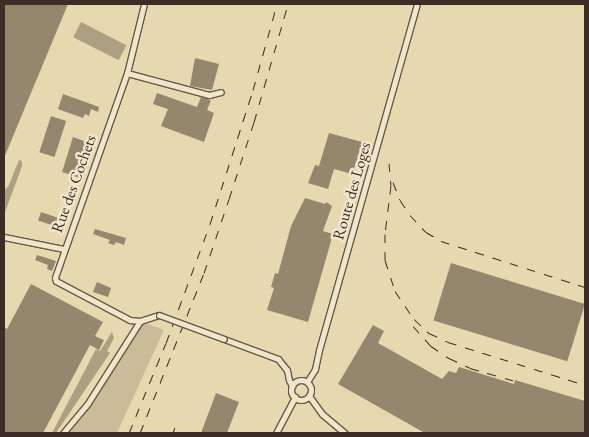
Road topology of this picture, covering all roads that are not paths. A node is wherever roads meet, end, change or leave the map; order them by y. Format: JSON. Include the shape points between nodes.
{"nodes":[{"id":1,"x":144,"y":4,"type":"edge"},
{"id":2,"x":417,"y":4,"type":"edge"},
{"id":3,"x":126,"y":73,"type":"junction"},
{"id":4,"x":221,"y":92,"type":"dead end"},
{"id":5,"x":4,"y":238,"type":"edge"},
{"id":6,"x":64,"y":249,"type":"junction"},
{"id":7,"x":140,"y":321,"type":"junction"},
{"id":8,"x":307,"y":382,"type":"junction"},
{"id":9,"x":292,"y":386,"type":"junction"},
{"id":10,"x":309,"y":396,"type":"junction"},
{"id":11,"x":295,"y":397,"type":"junction"},
{"id":12,"x":64,"y":433,"type":"edge"},
{"id":13,"x":276,"y":433,"type":"edge"},
{"id":14,"x":345,"y":433,"type":"edge"}],
"edges":[{"from":1,"to":3,"type":"street","name":"Rue des Cochets"},
{"from":2,"to":8,"type":"street","name":"Route des Loges","via":[[315,368]]},
{"from":3,"to":4,"type":"street","via":[[209,95]]},
{"from":3,"to":6,"type":"street","name":"Rue des Cochets"},
{"from":5,"to":6,"type":"street"},
{"from":6,"to":7,"type":"street","name":"Rue des Cochets","via":[[56,281],[126,318]]},
{"from":7,"to":9,"type":"street","bridge":true,"via":[[159,315],[278,359],[286,366]]},
{"from":7,"to":12,"type":"street"},
{"from":8,"to":9,"type":"street","via":[[296,381]]},
{"from":8,"to":10,"type":"street","via":[[311,387]]},
{"from":9,"to":11,"type":"street"},
{"from":10,"to":11,"type":"street","via":[[303,399]]},
{"from":10,"to":14,"type":"street","via":[[322,414]]},
{"from":11,"to":13,"type":"street"}]}
